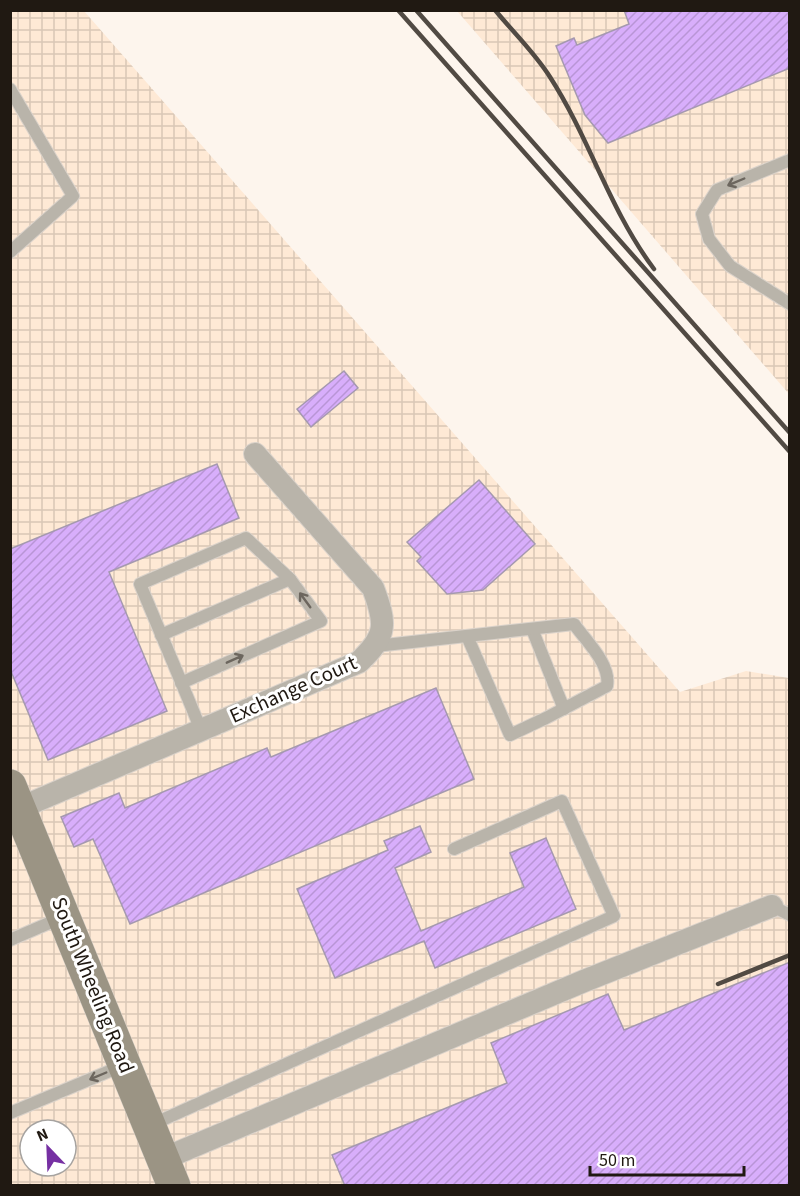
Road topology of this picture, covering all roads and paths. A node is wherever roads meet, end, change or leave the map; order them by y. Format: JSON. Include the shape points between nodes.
{"nodes":[{"id":1,"x":10,"y":89,"type":"edge"},
{"id":2,"x":789,"y":160,"type":"edge"},
{"id":3,"x":10,"y":252,"type":"edge"},
{"id":4,"x":789,"y":304,"type":"edge"},
{"id":5,"x":255,"y":454,"type":"dead end"},
{"id":6,"x":290,"y":579,"type":"junction"},
{"id":7,"x":532,"y":629,"type":"junction"},
{"id":8,"x":161,"y":634,"type":"junction"},
{"id":9,"x":467,"y":636,"type":"junction"},
{"id":10,"x":376,"y":646,"type":"junction"},
{"id":11,"x":181,"y":682,"type":"junction"},
{"id":12,"x":564,"y":709,"type":"junction"},
{"id":13,"x":201,"y":729,"type":"junction"},
{"id":14,"x":15,"y":797,"type":"edge"},
{"id":15,"x":454,"y":849,"type":"dead end"},
{"id":16,"x":781,"y":910,"type":"edge"},
{"id":17,"x":64,"y":916,"type":"junction"},
{"id":18,"x":10,"y":940,"type":"edge"},
{"id":19,"x":125,"y":1064,"type":"junction"},
{"id":20,"x":10,"y":1113,"type":"edge"},
{"id":21,"x":150,"y":1125,"type":"junction"},
{"id":22,"x":169,"y":1172,"type":"edge"}],
"edges":[{"from":1,"to":3,"type":"lane","via":[[73,196]]},
{"from":2,"to":4,"type":"lane","one_way":true,"via":[[717,190],[702,214],[709,239],[730,266]]},
{"from":5,"to":10,"type":"street","name":"Exchange Court","via":[[373,588],[383,625]]},
{"from":6,"to":8,"type":"lane"},
{"from":6,"to":8,"type":"lane","via":[[246,538],[235,542],[140,584]]},
{"from":11,"to":6,"type":"lane","one_way":true,"via":[[321,621]]},
{"from":7,"to":9,"type":"lane"},
{"from":7,"to":12,"type":"lane"},
{"from":7,"to":12,"type":"lane","via":[[574,624],[609,677],[607,686]]},
{"from":8,"to":11,"type":"lane"},
{"from":9,"to":10,"type":"lane"},
{"from":9,"to":12,"type":"lane","via":[[510,735]]},
{"from":10,"to":13,"type":"street","name":"Exchange Court","via":[[359,662]]},
{"from":11,"to":13,"type":"lane"},
{"from":13,"to":14,"type":"street","name":"Exchange Court"},
{"from":14,"to":17,"type":"main road","name":"South Wheeling Road"},
{"from":15,"to":21,"type":"lane","via":[[562,801],[614,916]]},
{"from":16,"to":22,"type":"street","via":[[584,981]]},
{"from":17,"to":18,"type":"lane"},
{"from":17,"to":19,"type":"main road","name":"South Wheeling Road"},
{"from":19,"to":20,"type":"lane","one_way":true},
{"from":19,"to":21,"type":"main road","name":"South Wheeling Road"},
{"from":21,"to":22,"type":"main road","name":"South Wheeling Road"}]}
